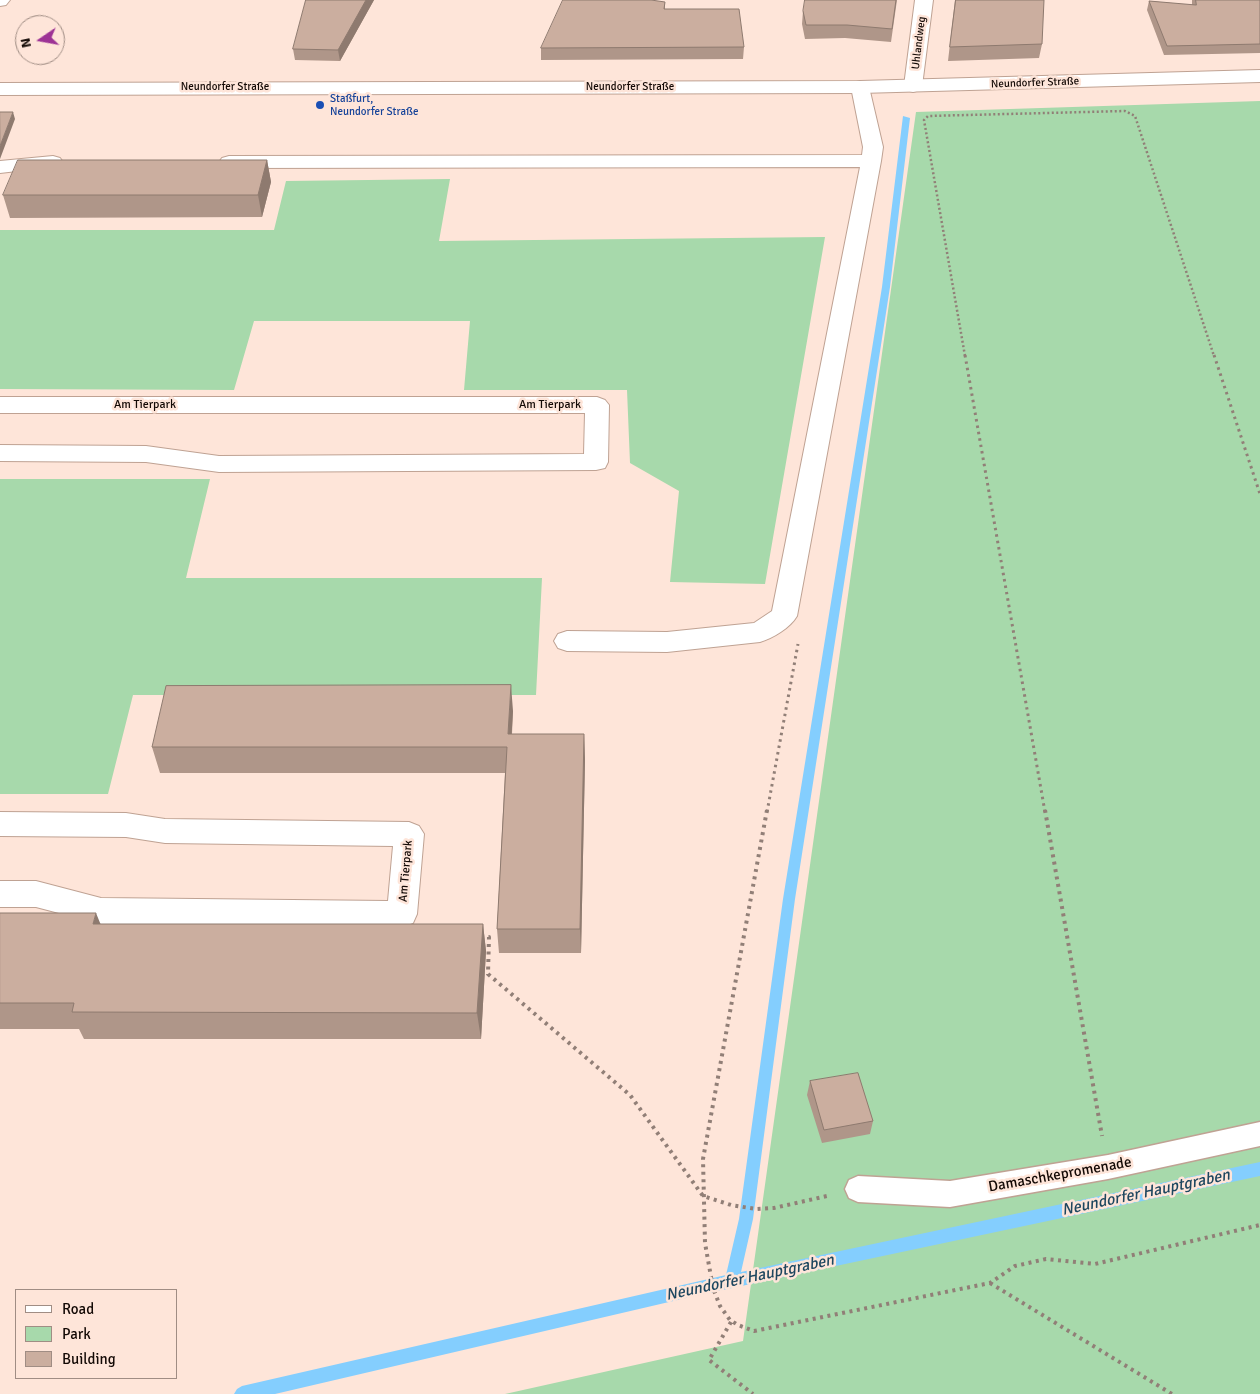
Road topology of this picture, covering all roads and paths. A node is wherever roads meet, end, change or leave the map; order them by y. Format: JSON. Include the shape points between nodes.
{"nodes":[{"id":1,"x":924,"y":0,"type":"edge"},
{"id":2,"x":1260,"y":76,"type":"edge"},
{"id":3,"x":914,"y":86,"type":"junction"},
{"id":4,"x":860,"y":87,"type":"junction"},
{"id":5,"x":0,"y":89,"type":"edge"},
{"id":6,"x":871,"y":161,"type":"junction"},
{"id":7,"x":72,"y":162,"type":"edge"},
{"id":8,"x":212,"y":162,"type":"edge"},
{"id":9,"x":0,"y":168,"type":"edge"},
{"id":10,"x":0,"y":405,"type":"edge"},
{"id":11,"x":0,"y":453,"type":"edge"},
{"id":12,"x":1260,"y":494,"type":"edge"},
{"id":13,"x":799,"y":638,"type":"dead end"},
{"id":14,"x":567,"y":641,"type":"dead end"},
{"id":15,"x":0,"y":824,"type":"edge"},
{"id":16,"x":0,"y":894,"type":"edge"},
{"id":17,"x":480,"y":937,"type":"edge"},
{"id":18,"x":1260,"y":1134,"type":"edge"},
{"id":19,"x":1108,"y":1167,"type":"junction"},
{"id":20,"x":858,"y":1189,"type":"joint"},
{"id":21,"x":703,"y":1196,"type":"junction"},
{"id":22,"x":1260,"y":1225,"type":"edge"},
{"id":23,"x":990,"y":1283,"type":"junction"},
{"id":24,"x":731,"y":1322,"type":"junction"},
{"id":25,"x":753,"y":1394,"type":"edge"},
{"id":26,"x":1172,"y":1394,"type":"edge"}],
"edges":[{"from":1,"to":3,"type":"street","name":"Uhlandweg"},
{"from":2,"to":3,"type":"street","name":"Neundorfer Straße"},
{"from":3,"to":4,"type":"street","name":"Neundorfer Straße"},
{"from":4,"to":5,"type":"street","name":"Neundorfer Straße"},
{"from":4,"to":6,"type":"street","via":[[873,147]]},
{"from":6,"to":8,"type":"street"},
{"from":6,"to":14,"type":"street","via":[[784,616],[760,632],[667,642]]},
{"from":7,"to":9,"type":"street"},
{"from":10,"to":11,"type":"street","name":"Am Tierpark","via":[[597,405],[596,462],[219,464],[146,454]]},
{"from":12,"to":19,"type":"path","via":[[1135,116],[1125,111],[928,116],[924,120]]},
{"from":13,"to":21,"type":"path","via":[[703,1159]]},
{"from":15,"to":16,"type":"street","name":"Am Tierpark","via":[[126,824],[165,831],[409,834],[402,914],[101,911],[36,894]]},
{"from":17,"to":21,"type":"path","via":[[489,937],[488,974],[630,1095]]},
{"from":18,"to":19,"type":"lane","name":"Damaschkepromenade"},
{"from":19,"to":20,"type":"lane","name":"Damaschkepromenade","via":[[950,1194]]},
{"from":20,"to":21,"type":"path","via":[[756,1209]]},
{"from":21,"to":24,"type":"path","via":[[707,1264],[718,1302]]},
{"from":22,"to":23,"type":"path","via":[[1095,1264],[1046,1259],[1015,1266]]},
{"from":23,"to":24,"type":"path","via":[[754,1331]]},
{"from":23,"to":26,"type":"path"},
{"from":24,"to":25,"type":"path","via":[[709,1360]]}]}
